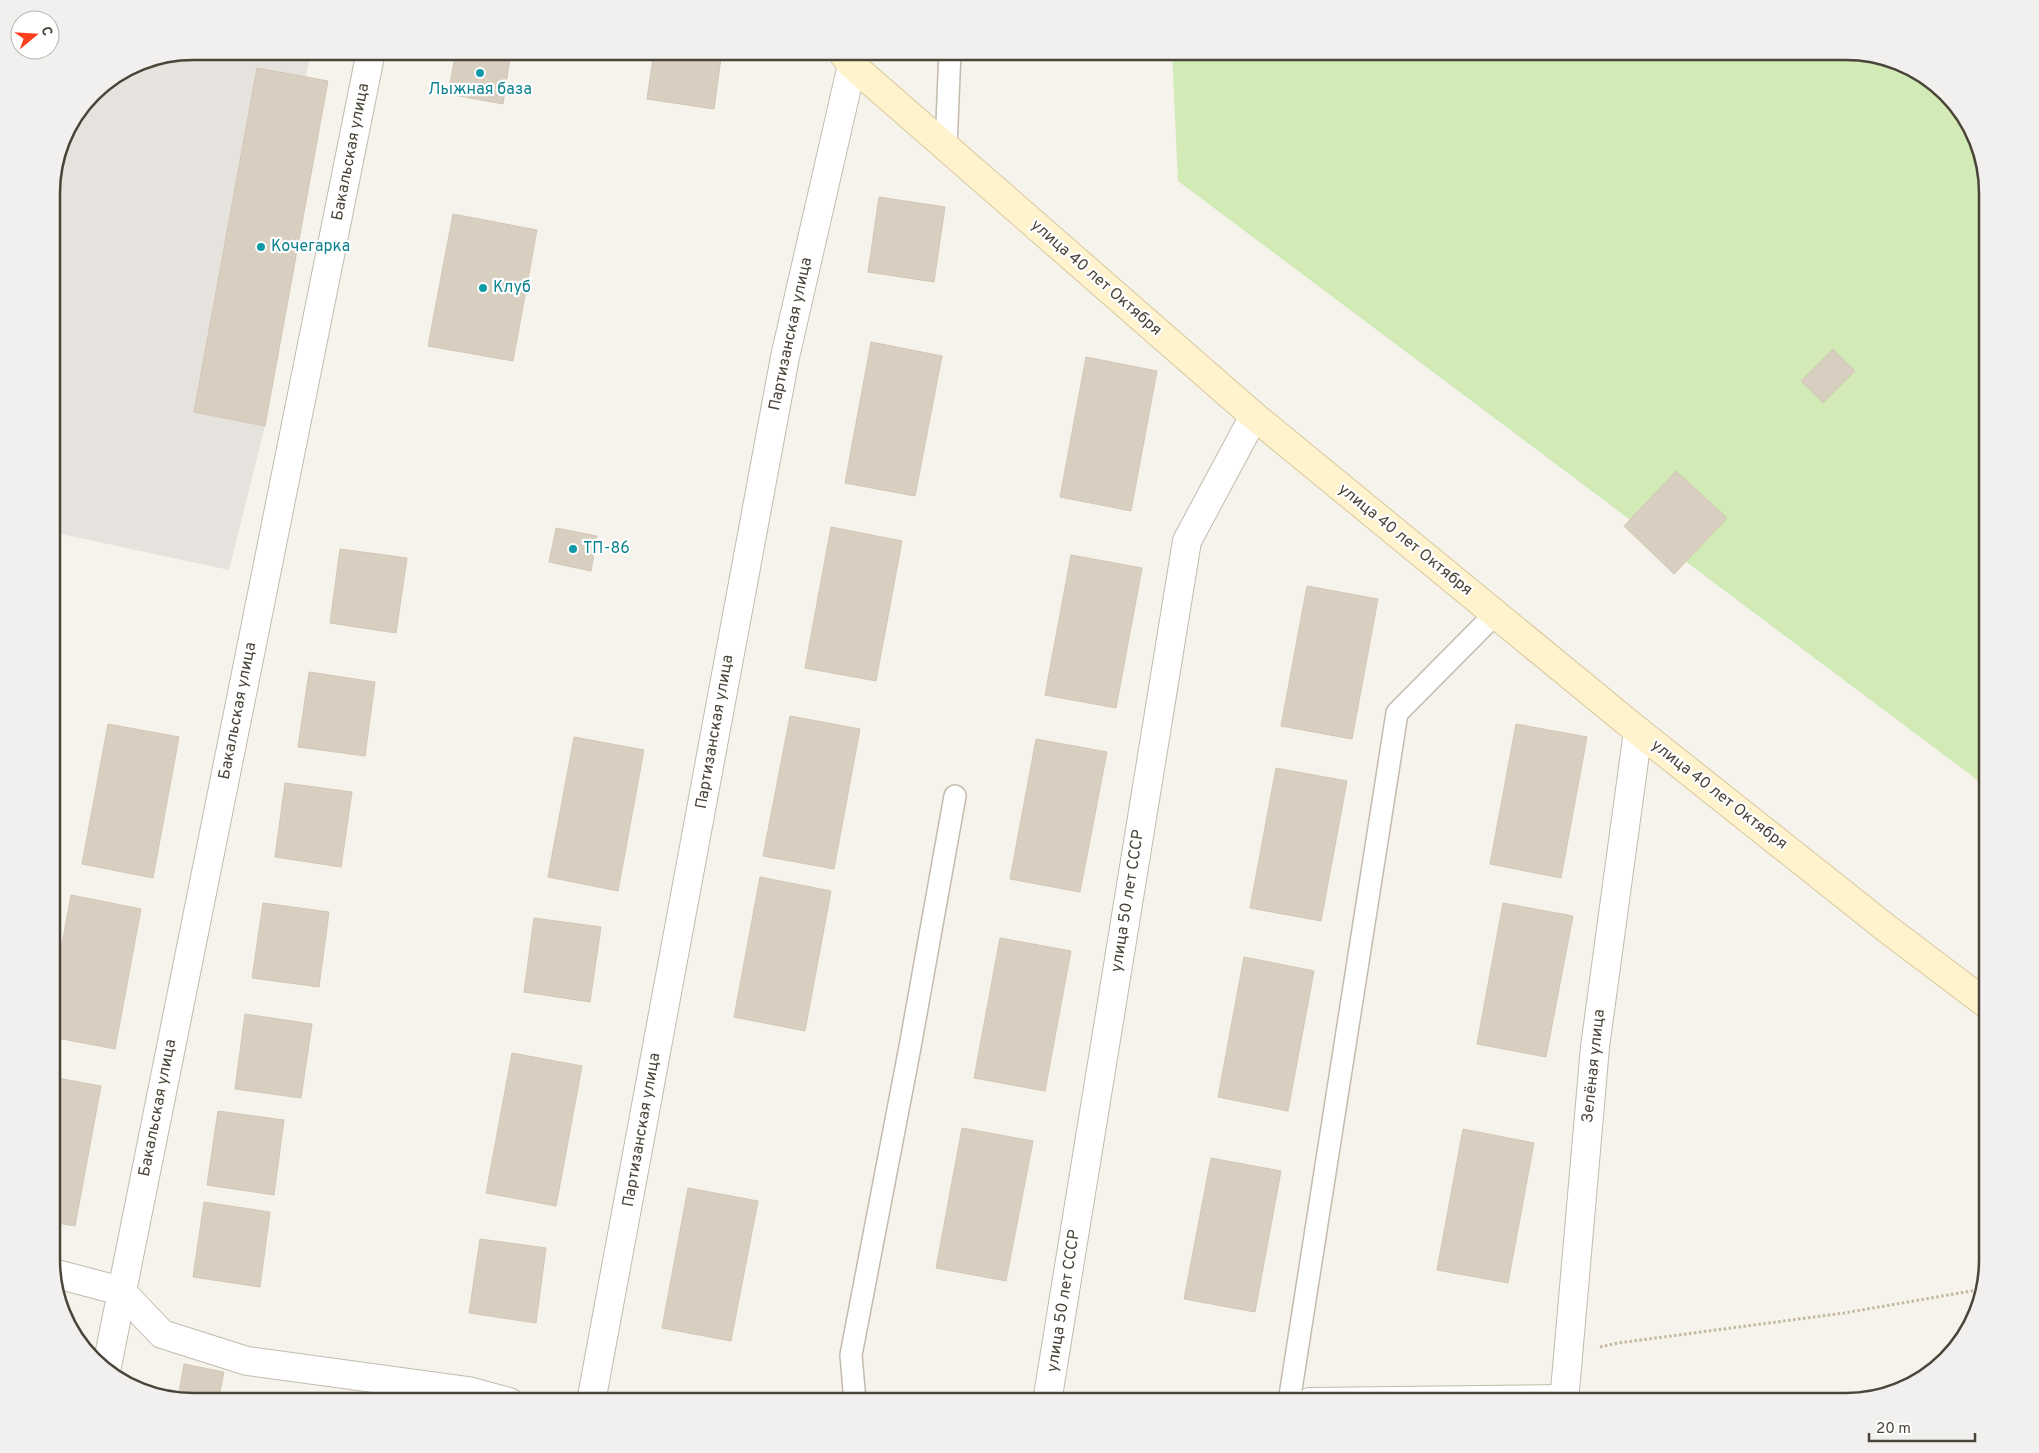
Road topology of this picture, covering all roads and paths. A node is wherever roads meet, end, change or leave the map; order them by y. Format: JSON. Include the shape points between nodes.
{"nodes":[{"id":1,"x":369,"y":60,"type":"edge"},
{"id":2,"x":847,"y":60,"type":"edge"},
{"id":3,"x":849,"y":60,"type":"edge"},
{"id":4,"x":950,"y":60,"type":"edge"},
{"id":5,"x":946,"y":147,"type":"junction"},
{"id":6,"x":1254,"y":416,"type":"junction"},
{"id":7,"x":1495,"y":614,"type":"junction"},
{"id":8,"x":1638,"y":732,"type":"junction"},
{"id":9,"x":955,"y":796,"type":"dead end"},
{"id":10,"x":1979,"y":998,"type":"edge"},
{"id":11,"x":61,"y":1275,"type":"edge"},
{"id":12,"x":1975,"y":1290,"type":"edge"},
{"id":13,"x":122,"y":1291,"type":"junction"},
{"id":14,"x":1568,"y":1355,"type":"junction"},
{"id":15,"x":108,"y":1362,"type":"edge"},
{"id":16,"x":475,"y":1393,"type":"edge"},
{"id":17,"x":593,"y":1393,"type":"edge"},
{"id":18,"x":853,"y":1393,"type":"edge"},
{"id":19,"x":1048,"y":1393,"type":"edge"},
{"id":20,"x":1290,"y":1393,"type":"edge"},
{"id":21,"x":1565,"y":1393,"type":"edge"}],
"edges":[{"from":1,"to":13,"type":"street","name":"Бакальская улица"},
{"from":2,"to":17,"type":"street","name":"Партизанская улица","via":[[785,356]]},
{"from":3,"to":5,"type":"street","name":"улица 40 лет Октября"},
{"from":4,"to":5,"type":"lane"},
{"from":5,"to":6,"type":"street","name":"улица 40 лет Октября"},
{"from":6,"to":7,"type":"street","name":"улица 40 лет Октября"},
{"from":6,"to":19,"type":"street","name":"улица 50 лет СССР","via":[[1187,541]]},
{"from":7,"to":8,"type":"street","name":"улица 40 лет Октября"},
{"from":7,"to":20,"type":"lane","via":[[1397,713]]},
{"from":8,"to":10,"type":"street","name":"улица 40 лет Октября"},
{"from":8,"to":14,"type":"street","name":"Зелёная улица","via":[[1595,1047]]},
{"from":9,"to":18,"type":"lane","via":[[851,1355]]},
{"from":11,"to":13,"type":"street"},
{"from":12,"to":14,"type":"path","via":[[1844,1313],[1618,1343]]},
{"from":13,"to":15,"type":"street","name":"Бакальская улица"},
{"from":13,"to":16,"type":"street","via":[[162,1334],[247,1361]]},
{"from":14,"to":21,"type":"street","name":"Зелёная улица"}]}
